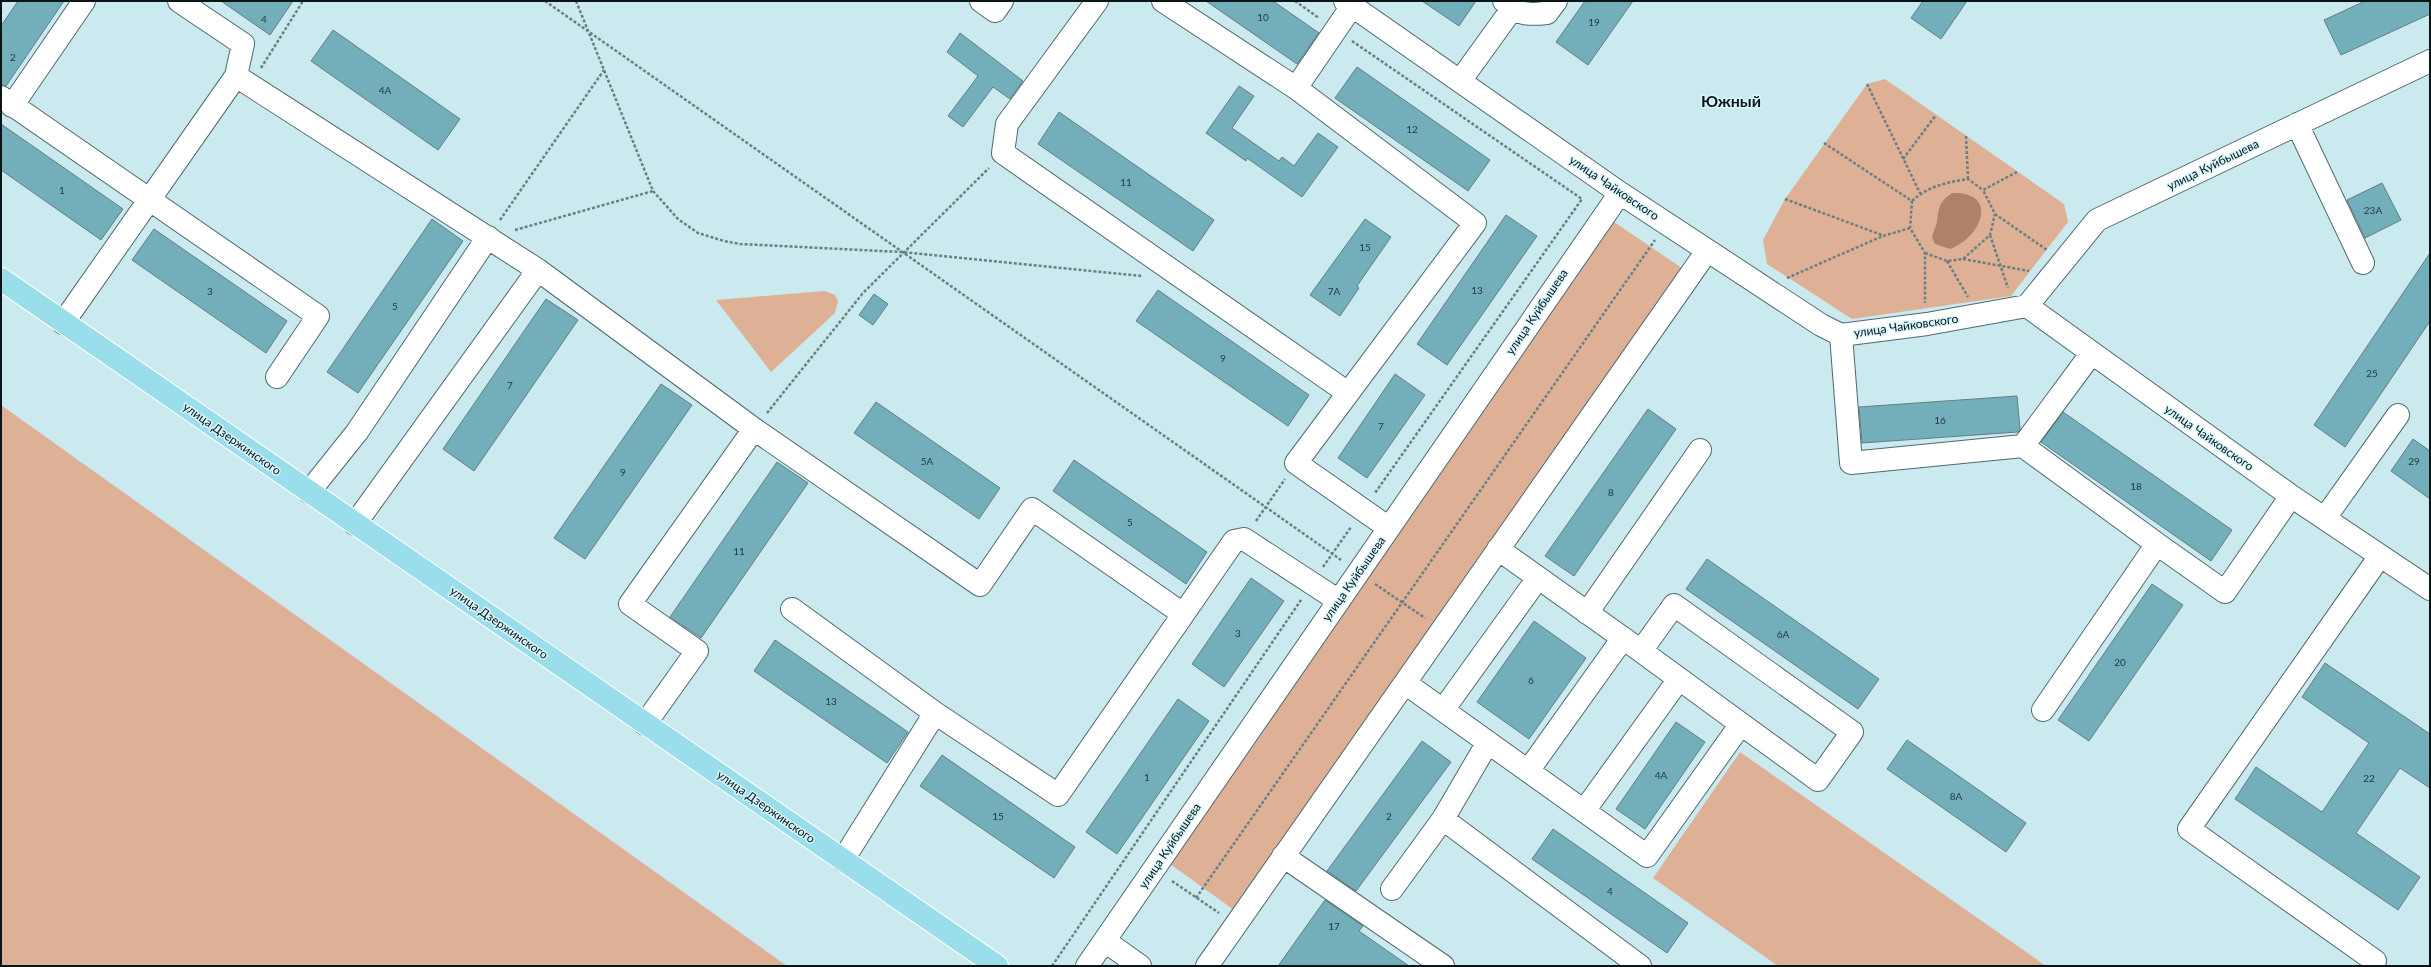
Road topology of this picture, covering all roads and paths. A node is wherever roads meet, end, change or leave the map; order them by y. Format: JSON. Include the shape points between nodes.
{"nodes":[{"id":1,"x":84,"y":1,"type":"edge"},
{"id":2,"x":179,"y":1,"type":"edge"},
{"id":3,"x":302,"y":1,"type":"edge"},
{"id":4,"x":544,"y":1,"type":"edge"},
{"id":5,"x":576,"y":1,"type":"edge"},
{"id":6,"x":981,"y":1,"type":"edge"},
{"id":7,"x":1002,"y":1,"type":"edge"},
{"id":8,"x":1097,"y":1,"type":"edge"},
{"id":9,"x":1163,"y":1,"type":"edge"},
{"id":10,"x":1294,"y":1,"type":"edge"},
{"id":11,"x":1556,"y":1,"type":"edge"},
{"id":12,"x":1349,"y":3,"type":"edge"},
{"id":13,"x":1508,"y":5,"type":"edge"},
{"id":14,"x":1336,"y":30,"type":"junction"},
{"id":15,"x":589,"y":32,"type":"junction"},
{"id":16,"x":2430,"y":61,"type":"edge"},
{"id":17,"x":604,"y":70,"type":"junction"},
{"id":18,"x":243,"y":81,"type":"junction"},
{"id":19,"x":1460,"y":81,"type":"junction"},
{"id":20,"x":1867,"y":84,"type":"dead end"},
{"id":21,"x":1296,"y":88,"type":"junction"},
{"id":22,"x":7,"y":102,"type":"edge"},
{"id":23,"x":1936,"y":115,"type":"dead end"},
{"id":24,"x":2297,"y":124,"type":"junction"},
{"id":25,"x":1966,"y":136,"type":"dead end"},
{"id":26,"x":1824,"y":143,"type":"dead end"},
{"id":27,"x":1004,"y":153,"type":"junction"},
{"id":28,"x":1903,"y":159,"type":"junction"},
{"id":29,"x":2017,"y":172,"type":"dead end"},
{"id":30,"x":1968,"y":179,"type":"junction"},
{"id":31,"x":1983,"y":190,"type":"junction"},
{"id":32,"x":653,"y":191,"type":"junction"},
{"id":33,"x":1620,"y":193,"type":"junction"},
{"id":34,"x":1920,"y":193,"type":"junction"},
{"id":35,"x":1582,"y":199,"type":"dead end"},
{"id":36,"x":1785,"y":199,"type":"dead end"},
{"id":37,"x":149,"y":201,"type":"junction"},
{"id":38,"x":1912,"y":201,"type":"junction"},
{"id":39,"x":1995,"y":214,"type":"junction"},
{"id":40,"x":1667,"y":223,"type":"junction"},
{"id":41,"x":1910,"y":228,"type":"junction"},
{"id":42,"x":1990,"y":235,"type":"junction"},
{"id":43,"x":1883,"y":236,"type":"junction"},
{"id":44,"x":488,"y":238,"type":"junction"},
{"id":45,"x":1707,"y":251,"type":"junction"},
{"id":46,"x":902,"y":252,"type":"junction"},
{"id":47,"x":1925,"y":253,"type":"junction"},
{"id":48,"x":1963,"y":259,"type":"junction"},
{"id":49,"x":1947,"y":261,"type":"junction"},
{"id":50,"x":2062,"y":262,"type":"junction"},
{"id":51,"x":2363,"y":263,"type":"dead end"},
{"id":52,"x":2000,"y":265,"type":"junction"},
{"id":53,"x":538,"y":270,"type":"junction"},
{"id":54,"x":2031,"y":271,"type":"dead end"},
{"id":55,"x":1147,"y":276,"type":"dead end"},
{"id":56,"x":1787,"y":278,"type":"dead end"},
{"id":57,"x":1,"y":279,"type":"edge"},
{"id":58,"x":2008,"y":290,"type":"dead end"},
{"id":59,"x":1971,"y":302,"type":"dead end"},
{"id":60,"x":2026,"y":306,"type":"junction"},
{"id":61,"x":1925,"y":309,"type":"dead end"},
{"id":62,"x":63,"y":323,"type":"junction"},
{"id":63,"x":1841,"y":335,"type":"junction"},
{"id":64,"x":2091,"y":354,"type":"junction"},
{"id":65,"x":277,"y":377,"type":"dead end"},
{"id":66,"x":1348,"y":393,"type":"junction"},
{"id":67,"x":2398,"y":415,"type":"dead end"},
{"id":68,"x":754,"y":429,"type":"junction"},
{"id":69,"x":2022,"y":446,"type":"junction"},
{"id":70,"x":1700,"y":450,"type":"dead end"},
{"id":71,"x":1296,"y":462,"type":"junction"},
{"id":72,"x":309,"y":492,"type":"junction"},
{"id":73,"x":2291,"y":496,"type":"junction"},
{"id":74,"x":1265,"y":508,"type":"junction"},
{"id":75,"x":2325,"y":518,"type":"junction"},
{"id":76,"x":355,"y":524,"type":"junction"},
{"id":77,"x":1389,"y":528,"type":"junction"},
{"id":78,"x":1244,"y":539,"type":"junction"},
{"id":79,"x":2157,"y":544,"type":"junction"},
{"id":80,"x":1498,"y":549,"type":"junction"},
{"id":81,"x":2380,"y":556,"type":"junction"},
{"id":82,"x":1358,"y":573,"type":"junction"},
{"id":83,"x":1538,"y":578,"type":"junction"},
{"id":84,"x":2430,"y":589,"type":"edge"},
{"id":85,"x":1339,"y":601,"type":"junction"},
{"id":86,"x":1403,"y":602,"type":"junction"},
{"id":87,"x":792,"y":609,"type":"dead end"},
{"id":88,"x":1587,"y":613,"type":"junction"},
{"id":89,"x":1183,"y":614,"type":"junction"},
{"id":90,"x":1442,"y":629,"type":"junction"},
{"id":91,"x":1623,"y":638,"type":"junction"},
{"id":92,"x":1641,"y":651,"type":"junction"},
{"id":93,"x":1679,"y":680,"type":"junction"},
{"id":94,"x":1405,"y":683,"type":"junction"},
{"id":95,"x":1443,"y":710,"type":"junction"},
{"id":96,"x":2043,"y":710,"type":"dead end"},
{"id":97,"x":936,"y":713,"type":"junction"},
{"id":98,"x":645,"y":724,"type":"junction"},
{"id":99,"x":1741,"y":724,"type":"junction"},
{"id":100,"x":1488,"y":742,"type":"junction"},
{"id":101,"x":1528,"y":772,"type":"junction"},
{"id":102,"x":1584,"y":811,"type":"junction"},
{"id":103,"x":1442,"y":819,"type":"junction"},
{"id":104,"x":1284,"y":856,"type":"junction"},
{"id":105,"x":843,"y":860,"type":"junction"},
{"id":106,"x":1155,"y":868,"type":"junction"},
{"id":107,"x":1392,"y":889,"type":"dead end"},
{"id":108,"x":1196,"y":898,"type":"junction"},
{"id":109,"x":1236,"y":925,"type":"junction"},
{"id":110,"x":1105,"y":942,"type":"junction"},
{"id":111,"x":2375,"y":960,"type":"dead end"},
{"id":112,"x":1216,"y":963,"type":"edge"},
{"id":113,"x":997,"y":966,"type":"edge"},
{"id":114,"x":1087,"y":966,"type":"edge"},
{"id":115,"x":1140,"y":966,"type":"edge"},
{"id":116,"x":1443,"y":966,"type":"edge"},
{"id":117,"x":1640,"y":966,"type":"edge"}],
"edges":[{"from":1,"to":22,"type":"street"},
{"from":2,"to":18,"type":"street","via":[[244,44]]},
{"from":3,"to":18,"type":"path"},
{"from":4,"to":15,"type":"path"},
{"from":5,"to":15,"type":"path"},
{"from":6,"to":7,"type":"street","via":[[995,11]]},
{"from":8,"to":27,"type":"street","via":[[1007,124]]},
{"from":9,"to":21,"type":"street"},
{"from":10,"to":14,"type":"path"},
{"from":11,"to":13,"type":"street","via":[[1548,13],[1530,15]]},
{"from":12,"to":14,"type":"street"},
{"from":12,"to":19,"type":"street","name":"улица Чайковского"},
{"from":13,"to":19,"type":"street"},
{"from":14,"to":21,"type":"street"},
{"from":14,"to":35,"type":"path"},
{"from":15,"to":17,"type":"path"},
{"from":15,"to":46,"type":"path"},
{"from":16,"to":24,"type":"street","name":"улица Куйбышева"},
{"from":17,"to":32,"type":"path"},
{"from":17,"to":44,"type":"path"},
{"from":18,"to":37,"type":"street"},
{"from":18,"to":44,"type":"street"},
{"from":19,"to":33,"type":"street","name":"улица Чайковского"},
{"from":20,"to":28,"type":"path"},
{"from":21,"to":66,"type":"street","via":[[1475,223]]},
{"from":22,"to":37,"type":"street"},
{"from":23,"to":28,"type":"path"},
{"from":24,"to":50,"type":"street","name":"улица Куйбышева","via":[[2097,220]]},
{"from":24,"to":51,"type":"street"},
{"from":25,"to":30,"type":"path"},
{"from":26,"to":38,"type":"path"},
{"from":27,"to":46,"type":"path"},
{"from":27,"to":66,"type":"street"},
{"from":28,"to":34,"type":"path"},
{"from":29,"to":31,"type":"path"},
{"from":30,"to":31,"type":"path"},
{"from":30,"to":34,"type":"path","via":[[1944,183]]},
{"from":31,"to":39,"type":"path"},
{"from":32,"to":44,"type":"path"},
{"from":32,"to":46,"type":"path","via":[[678,219],[698,233],[724,242]]},
{"from":33,"to":40,"type":"street","name":"улица Чайковского"},
{"from":33,"to":77,"type":"street","name":"улица Куйбышева"},
{"from":34,"to":38,"type":"path"},
{"from":36,"to":43,"type":"path"},
{"from":37,"to":62,"type":"street"},
{"from":37,"to":65,"type":"street","via":[[318,316]]},
{"from":38,"to":41,"type":"path"},
{"from":39,"to":42,"type":"path"},
{"from":39,"to":50,"type":"path"},
{"from":40,"to":45,"type":"street","name":"улица Чайковского"},
{"from":40,"to":86,"type":"path"},
{"from":41,"to":43,"type":"path"},
{"from":41,"to":47,"type":"path"},
{"from":42,"to":48,"type":"path"},
{"from":42,"to":52,"type":"path"},
{"from":43,"to":56,"type":"path"},
{"from":44,"to":53,"type":"street"},
{"from":44,"to":72,"type":"street","via":[[357,432]]},
{"from":45,"to":63,"type":"street","name":"улица Чайковского","via":[[1821,325]]},
{"from":45,"to":80,"type":"street"},
{"from":46,"to":55,"type":"path"},
{"from":46,"to":68,"type":"path","via":[[863,293]]},
{"from":46,"to":74,"type":"path"},
{"from":47,"to":49,"type":"path"},
{"from":47,"to":61,"type":"path"},
{"from":48,"to":49,"type":"path"},
{"from":48,"to":52,"type":"path"},
{"from":49,"to":59,"type":"path"},
{"from":50,"to":60,"type":"street","name":"улица Куйбышева"},
{"from":52,"to":54,"type":"path"},
{"from":52,"to":58,"type":"path"},
{"from":53,"to":68,"type":"street"},
{"from":53,"to":76,"type":"street"},
{"from":57,"to":62,"type":"main road","name":"улица Дзержинского"},
{"from":60,"to":63,"type":"street","name":"улица Чайковского","via":[[1928,324]]},
{"from":60,"to":64,"type":"street","name":"улица Чайковского"},
{"from":62,"to":72,"type":"main road","name":"улица Дзержинского"},
{"from":63,"to":69,"type":"street","via":[[1852,463]]},
{"from":64,"to":69,"type":"street"},
{"from":64,"to":73,"type":"street","name":"улица Чайковского"},
{"from":66,"to":71,"type":"street"},
{"from":67,"to":75,"type":"street"},
{"from":68,"to":89,"type":"street","via":[[980,585],[1032,509]]},
{"from":68,"to":98,"type":"street","via":[[630,604],[697,651]]},
{"from":69,"to":79,"type":"street"},
{"from":70,"to":88,"type":"street"},
{"from":71,"to":74,"type":"path"},
{"from":71,"to":77,"type":"street"},
{"from":72,"to":76,"type":"main road","name":"улица Дзержинского"},
{"from":73,"to":75,"type":"street","name":"улица Чайковского"},
{"from":73,"to":79,"type":"street","via":[[2225,592]]},
{"from":74,"to":78,"type":"path"},
{"from":74,"to":82,"type":"path"},
{"from":75,"to":81,"type":"street","name":"улица Чайковского"},
{"from":76,"to":98,"type":"main road","name":"улица Дзержинского"},
{"from":77,"to":82,"type":"street","name":"улица Куйбышева"},
{"from":78,"to":85,"type":"street"},
{"from":78,"to":89,"type":"street","via":[[1234,541]]},
{"from":79,"to":96,"type":"street"},
{"from":80,"to":83,"type":"street"},
{"from":80,"to":90,"type":"street"},
{"from":81,"to":84,"type":"street","name":"улица Чайковского"},
{"from":81,"to":111,"type":"street","via":[[2189,829]]},
{"from":82,"to":85,"type":"street","name":"улица Куйбышева"},
{"from":82,"to":86,"type":"path"},
{"from":83,"to":88,"type":"street"},
{"from":83,"to":95,"type":"street"},
{"from":85,"to":106,"type":"street","name":"улица Куйбышева"},
{"from":86,"to":90,"type":"path"},
{"from":86,"to":108,"type":"path"},
{"from":87,"to":97,"type":"street"},
{"from":88,"to":91,"type":"street"},
{"from":89,"to":97,"type":"street","via":[[1058,796]]},
{"from":90,"to":94,"type":"street"},
{"from":91,"to":92,"type":"street"},
{"from":91,"to":101,"type":"street"},
{"from":92,"to":93,"type":"street"},
{"from":92,"to":99,"type":"street","via":[[1674,605],[1852,732],[1818,780]]},
{"from":93,"to":99,"type":"street"},
{"from":93,"to":102,"type":"street"},
{"from":94,"to":95,"type":"street"},
{"from":94,"to":104,"type":"street"},
{"from":95,"to":100,"type":"street"},
{"from":97,"to":105,"type":"street"},
{"from":98,"to":105,"type":"main road","name":"улица Дзержинского"},
{"from":99,"to":102,"type":"street","via":[[1647,856]]},
{"from":100,"to":101,"type":"street"},
{"from":100,"to":103,"type":"street"},
{"from":101,"to":102,"type":"street"},
{"from":103,"to":107,"type":"street"},
{"from":103,"to":117,"type":"street"},
{"from":104,"to":109,"type":"street"},
{"from":104,"to":116,"type":"street"},
{"from":105,"to":113,"type":"main road","name":"улица Дзержинского"},
{"from":106,"to":108,"type":"path"},
{"from":106,"to":110,"type":"street","name":"улица Куйбышева"},
{"from":108,"to":109,"type":"path"},
{"from":109,"to":112,"type":"street"},
{"from":110,"to":114,"type":"street","name":"улица Куйбышева"},
{"from":110,"to":115,"type":"street"}]}
